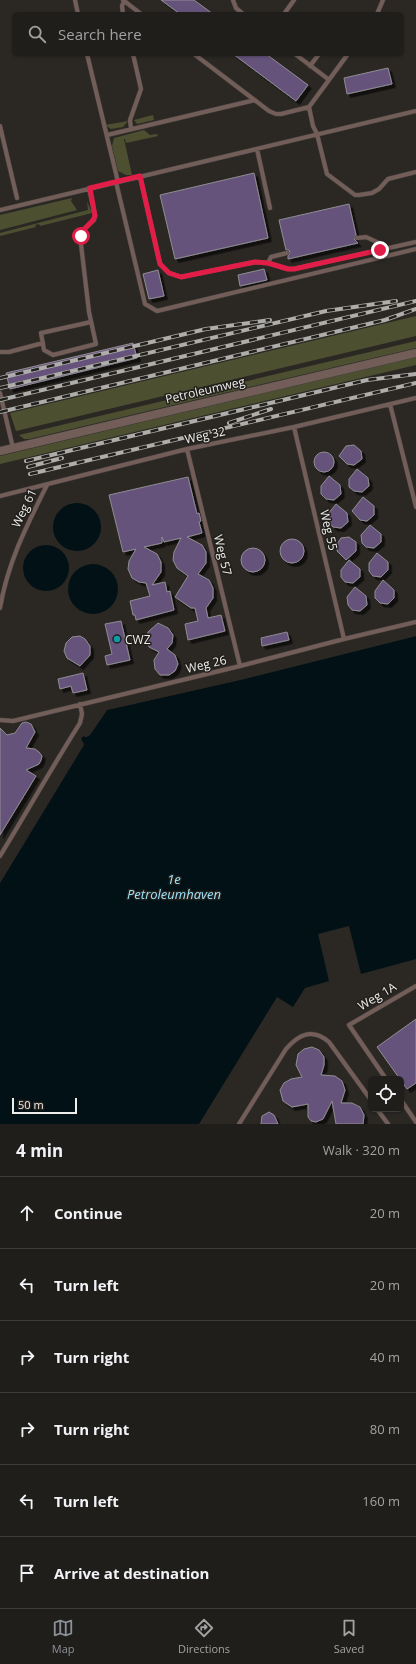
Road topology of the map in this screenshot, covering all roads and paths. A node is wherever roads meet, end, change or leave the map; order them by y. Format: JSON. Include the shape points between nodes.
{"nodes":[{"id":1,"x":74,"y":0,"type":"edge"},
{"id":2,"x":123,"y":0,"type":"edge"},
{"id":3,"x":233,"y":0,"type":"edge"},
{"id":4,"x":294,"y":0,"type":"edge"},
{"id":5,"x":383,"y":0,"type":"edge"},
{"id":6,"x":77,"y":12,"type":"edge"},
{"id":7,"x":123,"y":12,"type":"edge"},
{"id":8,"x":138,"y":12,"type":"edge"},
{"id":9,"x":241,"y":12,"type":"edge"},
{"id":10,"x":285,"y":12,"type":"edge"},
{"id":11,"x":379,"y":12,"type":"edge"},
{"id":12,"x":87,"y":56,"type":"edge"},
{"id":13,"x":133,"y":56,"type":"edge"},
{"id":14,"x":197,"y":56,"type":"edge"},
{"id":15,"x":298,"y":56,"type":"edge"},
{"id":16,"x":318,"y":56,"type":"edge"},
{"id":17,"x":346,"y":56,"type":"edge"},
{"id":18,"x":310,"y":66,"type":"junction"},
{"id":19,"x":328,"y":79,"type":"junction"},
{"id":20,"x":255,"y":100,"type":"junction"},
{"id":21,"x":309,"y":107,"type":"junction"},
{"id":22,"x":416,"y":111,"type":"edge"},
{"id":23,"x":0,"y":126,"type":"edge"},
{"id":24,"x":131,"y":129,"type":"junction"},
{"id":25,"x":318,"y":134,"type":"junction"},
{"id":26,"x":107,"y":135,"type":"junction"},
{"id":27,"x":256,"y":149,"type":"junction"},
{"id":28,"x":416,"y":172,"type":"edge"},
{"id":29,"x":140,"y":176,"type":"junction"},
{"id":30,"x":117,"y":182,"type":"junction"},
{"id":31,"x":90,"y":188,"type":"junction"},
{"id":32,"x":17,"y":198,"type":"dead end"},
{"id":33,"x":270,"y":208,"type":"dead end"},
{"id":34,"x":0,"y":210,"type":"edge"},
{"id":35,"x":357,"y":238,"type":"dead end"},
{"id":36,"x":416,"y":242,"type":"edge"},
{"id":37,"x":416,"y":249,"type":"edge"},
{"id":38,"x":380,"y":250,"type":"junction"},
{"id":39,"x":287,"y":253,"type":"dead end"},
{"id":40,"x":268,"y":263,"type":"junction"},
{"id":41,"x":91,"y":322,"type":"junction"},
{"id":42,"x":43,"y":343,"type":"junction"},
{"id":43,"x":0,"y":352,"type":"edge"},
{"id":44,"x":416,"y":353,"type":"edge"},
{"id":45,"x":0,"y":393,"type":"edge"},
{"id":46,"x":416,"y":398,"type":"edge"},
{"id":47,"x":390,"y":404,"type":"junction"},
{"id":48,"x":294,"y":427,"type":"junction"},
{"id":49,"x":13,"y":448,"type":"junction"},
{"id":50,"x":187,"y":449,"type":"junction"},
{"id":51,"x":0,"y":451,"type":"edge"},
{"id":52,"x":47,"y":486,"type":"junction"},
{"id":53,"x":0,"y":496,"type":"edge"},
{"id":54,"x":416,"y":507,"type":"edge"},
{"id":55,"x":2,"y":587,"type":"edge"},
{"id":56,"x":0,"y":608,"type":"edge"},
{"id":57,"x":416,"y":622,"type":"edge"},
{"id":58,"x":344,"y":639,"type":"junction"},
{"id":59,"x":240,"y":666,"type":"junction"},
{"id":60,"x":80,"y":704,"type":"junction"},
{"id":61,"x":0,"y":720,"type":"edge"},
{"id":62,"x":0,"y":856,"type":"edge"},
{"id":63,"x":416,"y":986,"type":"edge"},
{"id":64,"x":384,"y":1076,"type":"edge"},
{"id":65,"x":368,"y":1096,"type":"edge"},
{"id":66,"x":404,"y":1104,"type":"edge"},
{"id":67,"x":379,"y":1112,"type":"edge"},
{"id":68,"x":416,"y":1122,"type":"edge"},
{"id":69,"x":239,"y":1124,"type":"edge"},
{"id":70,"x":388,"y":1124,"type":"edge"}],
"edges":[{"from":1,"to":6,"type":"lane"},
{"from":2,"to":7,"type":"lane"},
{"from":2,"to":8,"type":"lane"},
{"from":3,"to":9,"type":"lane"},
{"from":4,"to":10,"type":"lane"},
{"from":5,"to":11,"type":"lane"},
{"from":12,"to":26,"type":"lane"},
{"from":13,"to":24,"type":"lane","via":[[141,89],[130,120]]},
{"from":14,"to":20,"type":"lane"},
{"from":15,"to":18,"type":"lane"},
{"from":16,"to":18,"type":"lane"},
{"from":17,"to":19,"type":"lane"},
{"from":18,"to":19,"type":"lane"},
{"from":19,"to":21,"type":"lane"},
{"from":20,"to":21,"type":"lane","via":[[276,114]]},
{"from":20,"to":24,"type":"lane"},
{"from":21,"to":25,"type":"lane","via":[[313,126]]},
{"from":22,"to":25,"type":"lane"},
{"from":23,"to":32,"type":"lane"},
{"from":24,"to":26,"type":"lane"},
{"from":25,"to":27,"type":"lane"},
{"from":25,"to":28,"type":"lane","via":[[327,174],[356,195],[372,193],[388,179]]},
{"from":26,"to":30,"type":"lane"},
{"from":27,"to":29,"type":"lane"},
{"from":27,"to":33,"type":"lane"},
{"from":29,"to":30,"type":"lane"},
{"from":29,"to":40,"type":"lane","via":[[160,264],[169,273],[181,277],[255,262]]},
{"from":30,"to":31,"type":"lane"},
{"from":30,"to":37,"type":"lane","via":[[145,304],[158,311]]},
{"from":31,"to":34,"type":"lane"},
{"from":31,"to":41,"type":"lane","via":[[95,216],[82,231],[81,244]]},
{"from":35,"to":38,"type":"lane","via":[[366,237],[379,243]]},
{"from":36,"to":38,"type":"lane"},
{"from":38,"to":40,"type":"lane","via":[[294,269]]},
{"from":39,"to":40,"type":"lane","via":[[271,257]]},
{"from":41,"to":42,"type":"lane","via":[[41,333]]},
{"from":41,"to":42,"type":"lane","via":[[96,344],[53,355],[44,350]]},
{"from":42,"to":43,"type":"lane"},
{"from":44,"to":49,"type":"street","name":"Petroleumweg"},
{"from":45,"to":49,"type":"lane"},
{"from":46,"to":47,"type":"lane","name":"Weg 32"},
{"from":47,"to":48,"type":"lane","name":"Weg 32"},
{"from":47,"to":54,"type":"lane"},
{"from":48,"to":50,"type":"lane","name":"Weg 32"},
{"from":48,"to":58,"type":"lane","name":"Weg 55"},
{"from":49,"to":51,"type":"street","name":"Petroleumweg"},
{"from":50,"to":52,"type":"lane","name":"Weg 32"},
{"from":50,"to":59,"type":"lane","name":"Weg 57"},
{"from":52,"to":53,"type":"lane","name":"Weg 32"},
{"from":52,"to":55,"type":"lane","name":"Weg 61","via":[[18,544]]},
{"from":55,"to":56,"type":"lane","name":"Weg 61"},
{"from":57,"to":58,"type":"lane","name":"Weg 26"},
{"from":58,"to":59,"type":"lane","name":"Weg 26"},
{"from":59,"to":60,"type":"lane","name":"Weg 26"},
{"from":60,"to":61,"type":"lane","name":"Weg 26","via":[[13,722]]},
{"from":60,"to":62,"type":"lane","via":[[80,723]]},
{"from":63,"to":64,"type":"lane","name":"Weg 1A","via":[[349,1025]]},
{"from":65,"to":69,"type":"lane","via":[[329,1042],[310,1034],[304,1035],[293,1041],[286,1049]]},
{"from":66,"to":68,"type":"lane"},
{"from":67,"to":70,"type":"lane"}]}
